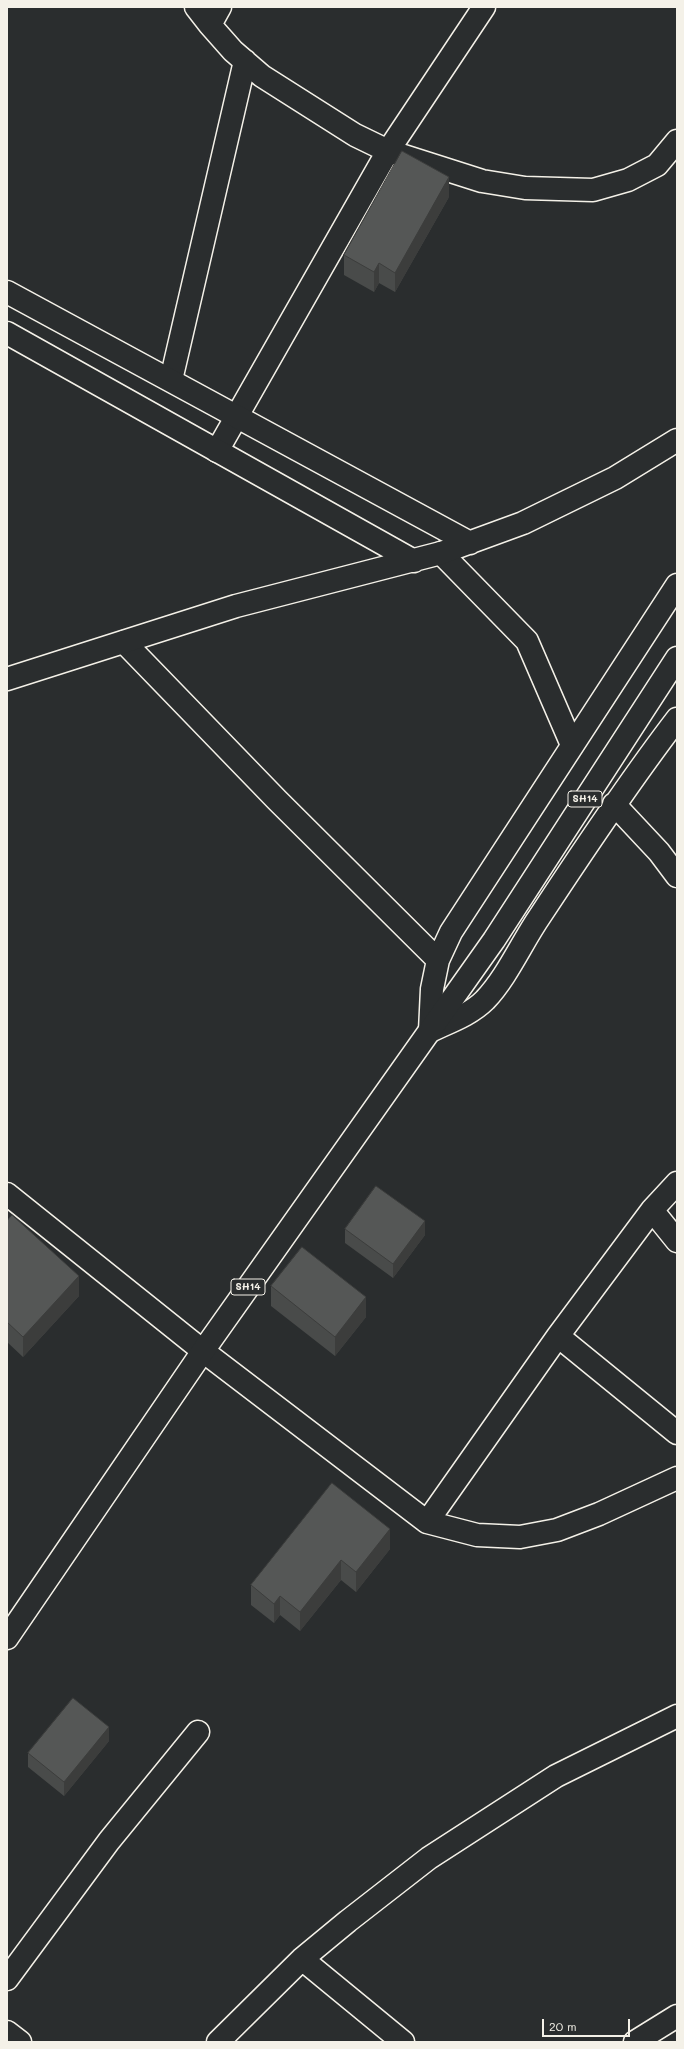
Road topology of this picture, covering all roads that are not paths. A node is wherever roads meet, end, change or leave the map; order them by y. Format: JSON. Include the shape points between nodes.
{"nodes":[{"id":1,"x":196,"y":7,"type":"edge"},
{"id":2,"x":484,"y":7,"type":"edge"},
{"id":3,"x":216,"y":16,"type":"edge"},
{"id":4,"x":245,"y":61,"type":"junction"},
{"id":5,"x":677,"y":141,"type":"edge"},
{"id":6,"x":388,"y":151,"type":"junction"},
{"id":7,"x":7,"y":292,"type":"edge"},
{"id":8,"x":7,"y":333,"type":"edge"},
{"id":9,"x":171,"y":380,"type":"junction"},
{"id":10,"x":235,"y":417,"type":"junction"},
{"id":11,"x":677,"y":440,"type":"edge"},
{"id":12,"x":217,"y":450,"type":"junction"},
{"id":13,"x":470,"y":543,"type":"junction"},
{"id":14,"x":441,"y":553,"type":"junction"},
{"id":15,"x":414,"y":560,"type":"junction"},
{"id":16,"x":677,"y":586,"type":"edge"},
{"id":17,"x":124,"y":642,"type":"junction"},
{"id":18,"x":677,"y":658,"type":"edge"},
{"id":19,"x":7,"y":678,"type":"edge"},
{"id":20,"x":676,"y":722,"type":"edge"},
{"id":21,"x":572,"y":745,"type":"junction"},
{"id":22,"x":614,"y":804,"type":"junction"},
{"id":23,"x":677,"y":876,"type":"edge"},
{"id":24,"x":438,"y":960,"type":"junction"},
{"id":25,"x":430,"y":1031,"type":"junction"},
{"id":26,"x":677,"y":1183,"type":"edge"},
{"id":27,"x":7,"y":1194,"type":"edge"},
{"id":28,"x":652,"y":1210,"type":"junction"},
{"id":29,"x":677,"y":1241,"type":"edge"},
{"id":30,"x":558,"y":1336,"type":"junction"},
{"id":31,"x":203,"y":1351,"type":"junction"},
{"id":32,"x":677,"y":1434,"type":"edge"},
{"id":33,"x":677,"y":1478,"type":"edge"},
{"id":34,"x":427,"y":1522,"type":"junction"},
{"id":35,"x":7,"y":1638,"type":"edge"},
{"id":36,"x":677,"y":1716,"type":"edge"},
{"id":37,"x":198,"y":1732,"type":"dead end"},
{"id":38,"x":302,"y":1959,"type":"junction"},
{"id":39,"x":7,"y":1978,"type":"edge"},
{"id":40,"x":677,"y":2016,"type":"edge"},
{"id":41,"x":7,"y":2032,"type":"edge"},
{"id":42,"x":20,"y":2042,"type":"edge"},
{"id":43,"x":218,"y":2042,"type":"edge"},
{"id":44,"x":402,"y":2042,"type":"edge"},
{"id":45,"x":635,"y":2042,"type":"edge"}],
"edges":[{"from":1,"to":3,"type":"street"},
{"from":2,"to":6,"type":"street"},
{"from":3,"to":4,"type":"street","via":[[233,51]]},
{"from":4,"to":6,"type":"street","via":[[262,76],[355,135]]},
{"from":4,"to":9,"type":"street"},
{"from":5,"to":6,"type":"street","via":[[657,165],[628,180],[593,190],[525,188],[482,181]]},
{"from":6,"to":10,"type":"street"},
{"from":7,"to":9,"type":"street"},
{"from":8,"to":12,"type":"street"},
{"from":9,"to":10,"type":"street"},
{"from":10,"to":12,"type":"street"},
{"from":10,"to":13,"type":"street"},
{"from":11,"to":13,"type":"street","via":[[615,478],[523,524]]},
{"from":12,"to":15,"type":"street"},
{"from":13,"to":14,"type":"street"},
{"from":14,"to":15,"type":"street"},
{"from":14,"to":21,"type":"street","via":[[527,641]]},
{"from":15,"to":17,"type":"street","via":[[236,606]]},
{"from":16,"to":21,"type":"street"},
{"from":17,"to":19,"type":"street"},
{"from":17,"to":24,"type":"street","via":[[277,800]]},
{"from":18,"to":25,"type":"street","number":"SH14","via":[[494,940]]},
{"from":20,"to":22,"type":"street"},
{"from":21,"to":24,"type":"street","via":[[451,932]]},
{"from":22,"to":23,"type":"street","via":[[659,852]]},
{"from":22,"to":25,"type":"street","via":[[489,994],[469,1013]]},
{"from":24,"to":25,"type":"street","via":[[432,989]]},
{"from":25,"to":31,"type":"street","number":"SH14"},
{"from":26,"to":28,"type":"street"},
{"from":27,"to":31,"type":"street"},
{"from":28,"to":29,"type":"street"},
{"from":28,"to":30,"type":"street"},
{"from":30,"to":32,"type":"street"},
{"from":30,"to":34,"type":"street"},
{"from":31,"to":34,"type":"street"},
{"from":31,"to":35,"type":"street","number":"SH14"},
{"from":33,"to":34,"type":"street","via":[[599,1514],[557,1530],[520,1537],[477,1535]]},
{"from":36,"to":38,"type":"street","via":[[556,1776],[429,1858]]},
{"from":37,"to":39,"type":"street","via":[[109,1841]]},
{"from":38,"to":43,"type":"street"},
{"from":38,"to":44,"type":"street"},
{"from":40,"to":45,"type":"street"},
{"from":41,"to":42,"type":"street"}]}
